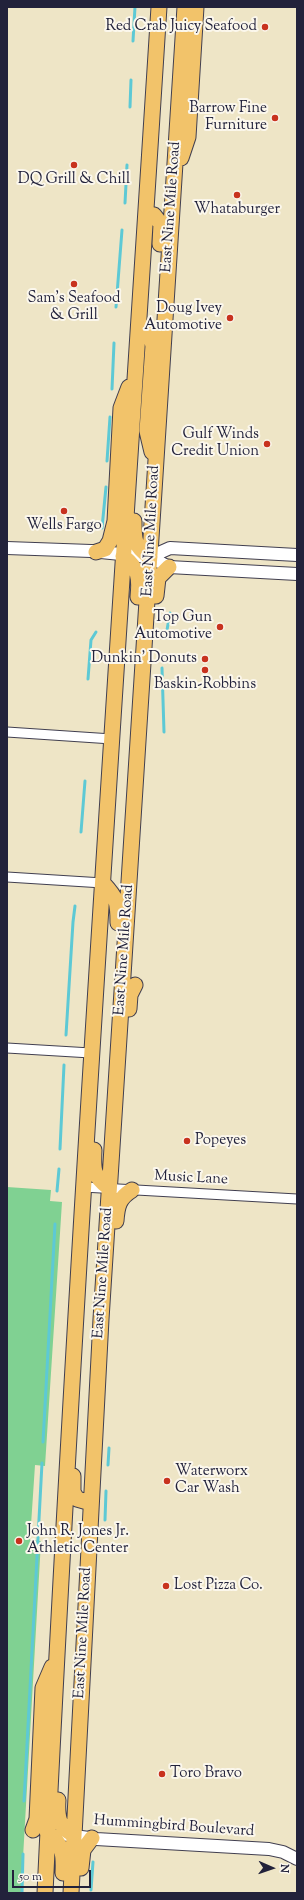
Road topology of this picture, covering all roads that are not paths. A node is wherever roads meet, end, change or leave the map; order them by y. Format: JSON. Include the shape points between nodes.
{"nodes":[{"id":1,"x":159,"y":7,"type":"edge"},
{"id":2,"x":176,"y":7,"type":"edge"},
{"id":3,"x":185,"y":7,"type":"edge"},
{"id":4,"x":196,"y":7,"type":"edge"},
{"id":5,"x":155,"y":67,"type":"junction"},
{"id":6,"x":174,"y":184,"type":"junction"},
{"id":7,"x":154,"y":215,"type":"junction"},
{"id":8,"x":166,"y":310,"type":"junction"},
{"id":9,"x":147,"y":328,"type":"junction"},
{"id":10,"x":135,"y":369,"type":"junction"},
{"id":11,"x":156,"y":464,"type":"junction"},
{"id":12,"x":7,"y":548,"type":"edge"},
{"id":13,"x":96,"y":552,"type":"junction"},
{"id":14,"x":297,"y":555,"type":"edge"},
{"id":15,"x":124,"y":556,"type":"junction"},
{"id":16,"x":150,"y":558,"type":"junction"},
{"id":17,"x":169,"y":567,"type":"junction"},
{"id":18,"x":297,"y":574,"type":"edge"},
{"id":19,"x":7,"y":732,"type":"edge"},
{"id":20,"x":112,"y":739,"type":"junction"},
{"id":21,"x":134,"y":806,"type":"junction"},
{"id":22,"x":7,"y":877,"type":"edge"},
{"id":23,"x":103,"y":883,"type":"junction"},
{"id":24,"x":125,"y":940,"type":"junction"},
{"id":25,"x":123,"y":963,"type":"junction"},
{"id":26,"x":135,"y":985,"type":"dead end"},
{"id":27,"x":7,"y":1048,"type":"edge"},
{"id":28,"x":91,"y":1053,"type":"junction"},
{"id":29,"x":112,"y":1146,"type":"junction"},
{"id":30,"x":83,"y":1187,"type":"junction"},
{"id":31,"x":109,"y":1188,"type":"junction"},
{"id":32,"x":132,"y":1190,"type":"junction"},
{"id":33,"x":297,"y":1199,"type":"edge"},
{"id":34,"x":101,"y":1319,"type":"junction"},
{"id":35,"x":73,"y":1362,"type":"junction"},
{"id":36,"x":91,"y":1503,"type":"junction"},
{"id":37,"x":62,"y":1545,"type":"junction"},
{"id":38,"x":40,"y":1831,"type":"junction"},
{"id":39,"x":74,"y":1836,"type":"junction"},
{"id":40,"x":92,"y":1838,"type":"junction"},
{"id":41,"x":297,"y":1859,"type":"edge"},
{"id":42,"x":45,"y":1893,"type":"edge"},
{"id":43,"x":62,"y":1893,"type":"edge"},
{"id":44,"x":71,"y":1893,"type":"edge"},
{"id":45,"x":79,"y":1893,"type":"edge"}],
"edges":[{"from":1,"to":5,"type":"main road","name":"East Nine Mile Road"},
{"from":2,"to":6,"type":"main road","via":[[166,156]]},
{"from":3,"to":6,"type":"main road","name":"East Nine Mile Road"},
{"from":4,"to":6,"type":"main road","via":[[188,137]]},
{"from":5,"to":7,"type":"main road","via":[[162,98]]},
{"from":5,"to":10,"type":"main road","name":"East Nine Mile Road"},
{"from":6,"to":8,"type":"main road","name":"East Nine Mile Road"},
{"from":7,"to":8,"type":"main road","via":[[161,224],[161,298]]},
{"from":7,"to":9,"type":"main road"},
{"from":8,"to":11,"type":"main road","name":"East Nine Mile Road"},
{"from":9,"to":11,"type":"main road","via":[[153,346],[147,432]]},
{"from":9,"to":16,"type":"main road","via":[[134,527],[135,544]]},
{"from":10,"to":13,"type":"main road","via":[[122,408],[114,527],[105,548]]},
{"from":10,"to":15,"type":"main road","name":"East Nine Mile Road"},
{"from":11,"to":16,"type":"main road","name":"East Nine Mile Road"},
{"from":12,"to":13,"type":"street"},
{"from":13,"to":15,"type":"street"},
{"from":14,"to":16,"type":"street","via":[[170,548]]},
{"from":15,"to":16,"type":"street"},
{"from":15,"to":20,"type":"main road","name":"East Nine Mile Road"},
{"from":15,"to":21,"type":"main road","via":[[135,565],[139,588],[126,768]]},
{"from":16,"to":17,"type":"street"},
{"from":16,"to":21,"type":"main road","name":"East Nine Mile Road"},
{"from":17,"to":18,"type":"street"},
{"from":17,"to":24,"type":"main road","via":[[158,578],[156,591],[135,914]]},
{"from":19,"to":20,"type":"street"},
{"from":20,"to":23,"type":"main road","name":"East Nine Mile Road"},
{"from":21,"to":24,"type":"main road","name":"East Nine Mile Road"},
{"from":22,"to":23,"type":"street"},
{"from":23,"to":25,"type":"main road","via":[[115,896],[118,905],[118,933]]},
{"from":23,"to":28,"type":"main road","name":"East Nine Mile Road"},
{"from":24,"to":25,"type":"main road","name":"East Nine Mile Road"},
{"from":25,"to":29,"type":"main road","name":"East Nine Mile Road"},
{"from":26,"to":29,"type":"main road","via":[[130,995],[122,1124]]},
{"from":27,"to":28,"type":"street"},
{"from":28,"to":30,"type":"main road","name":"East Nine Mile Road"},
{"from":28,"to":31,"type":"main road","via":[[99,1070],[93,1165],[97,1179]]},
{"from":29,"to":31,"type":"main road","name":"East Nine Mile Road"},
{"from":30,"to":31,"type":"street","name":"Music Lane"},
{"from":30,"to":35,"type":"main road","name":"East Nine Mile Road"},
{"from":31,"to":32,"type":"street","name":"Music Lane"},
{"from":31,"to":34,"type":"main road","name":"East Nine Mile Road"},
{"from":32,"to":33,"type":"street","name":"Music Lane"},
{"from":32,"to":34,"type":"main road","via":[[123,1195],[117,1206],[112,1278]]},
{"from":34,"to":36,"type":"main road","name":"East Nine Mile Road"},
{"from":35,"to":36,"type":"main road","via":[[76,1432],[73,1492],[77,1499]]},
{"from":35,"to":37,"type":"main road","name":"East Nine Mile Road"},
{"from":36,"to":39,"type":"main road","name":"East Nine Mile Road"},
{"from":37,"to":38,"type":"main road","name":"East Nine Mile Road","via":[[56,1657]]},
{"from":37,"to":39,"type":"main road","via":[[69,1571],[58,1817],[63,1828]]},
{"from":38,"to":39,"type":"street","name":"Hummingbird Boulevard"},
{"from":38,"to":42,"type":"main road","name":"East Nine Mile Road"},
{"from":38,"to":43,"type":"main road","via":[[56,1838],[62,1849]]},
{"from":39,"to":40,"type":"street","name":"Hummingbird Boulevard"},
{"from":39,"to":44,"type":"main road","name":"East Nine Mile Road"},
{"from":40,"to":41,"type":"street","name":"Hummingbird Boulevard","via":[[269,1848]]},
{"from":40,"to":45,"type":"main road","via":[[83,1850]]}]}
